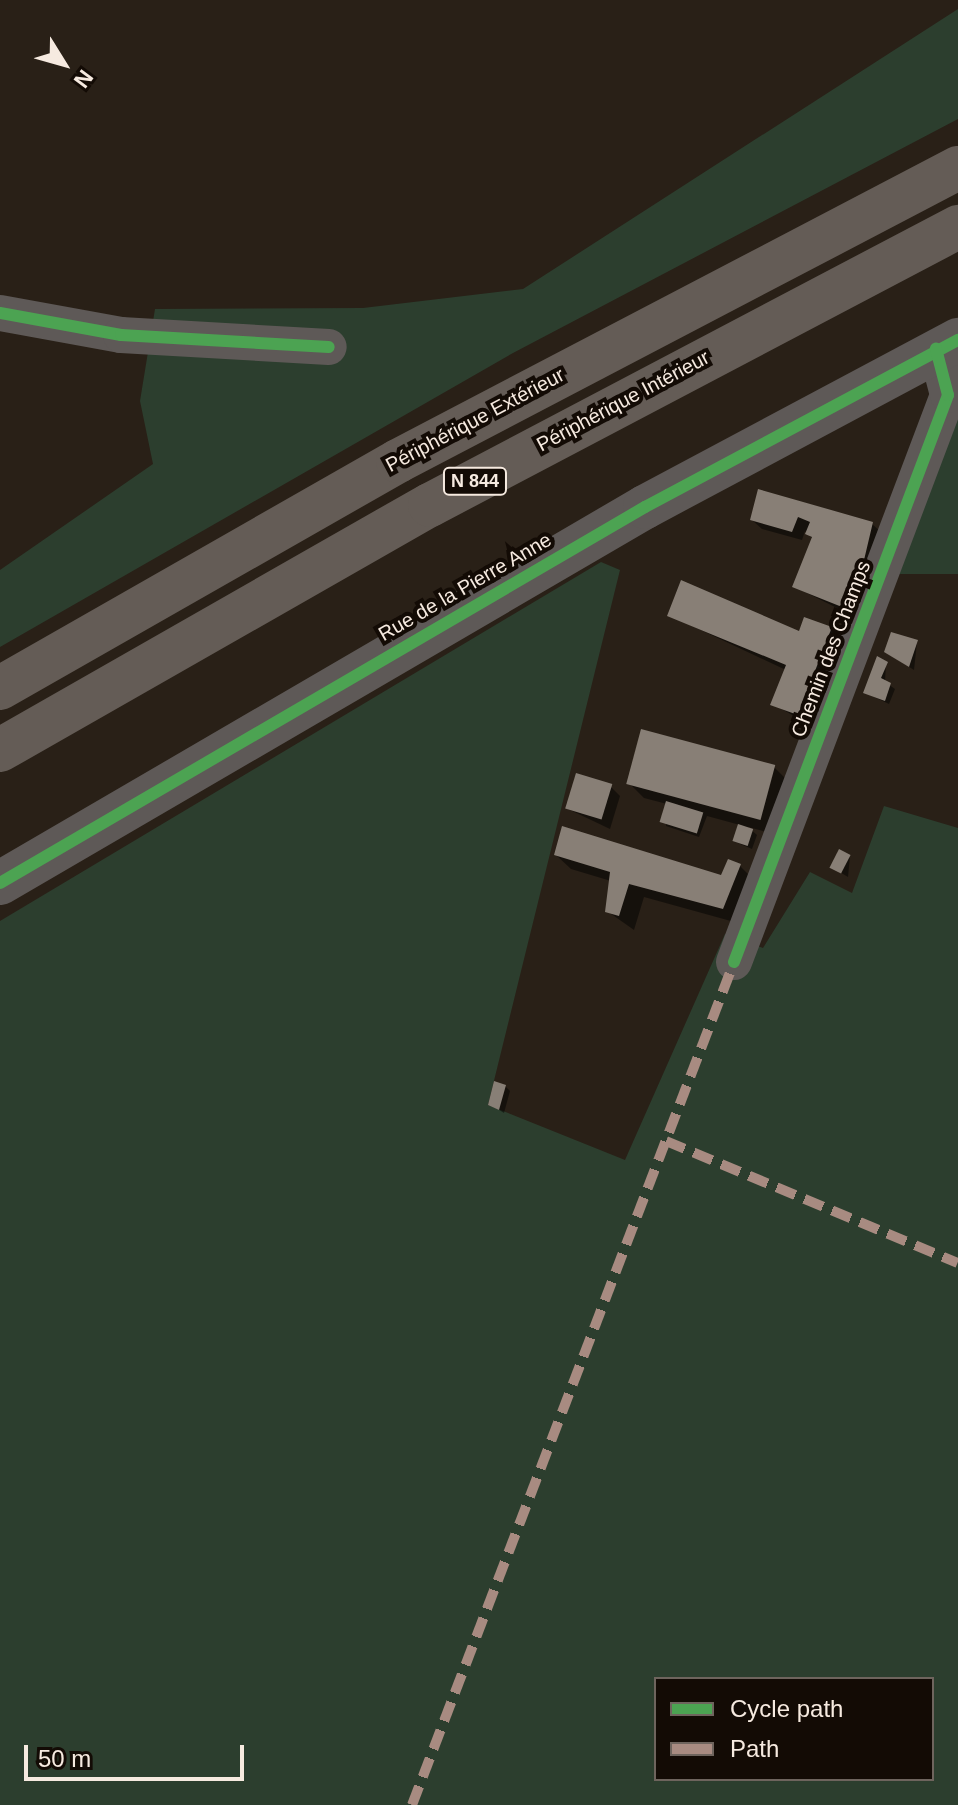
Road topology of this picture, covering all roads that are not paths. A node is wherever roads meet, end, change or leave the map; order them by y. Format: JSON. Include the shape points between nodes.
{"nodes":[{"id":1,"x":958,"y":168,"type":"edge"},
{"id":2,"x":958,"y":227,"type":"edge"},
{"id":3,"x":0,"y":313,"type":"edge"},
{"id":4,"x":947,"y":344,"type":"edge"},
{"id":5,"x":329,"y":347,"type":"dead end"},
{"id":6,"x":0,"y":688,"type":"edge"},
{"id":7,"x":0,"y":750,"type":"edge"},
{"id":8,"x":0,"y":883,"type":"edge"},
{"id":9,"x":734,"y":962,"type":"dead end"}],
"edges":[{"from":1,"to":6,"type":"highway","name":"Périphérique Extérieur","number":"N 844","via":[[398,461]]},
{"from":2,"to":7,"type":"highway","name":"Périphérique Intérieur","number":"N 844","via":[[430,505]]},
{"from":3,"to":5,"type":"street","via":[[121,335]]},
{"from":4,"to":8,"type":"street","name":"Rue de la Pierre Anne","via":[[631,514]]},
{"from":4,"to":9,"type":"street","name":"Chemin des Champs","via":[[948,395]]}]}
